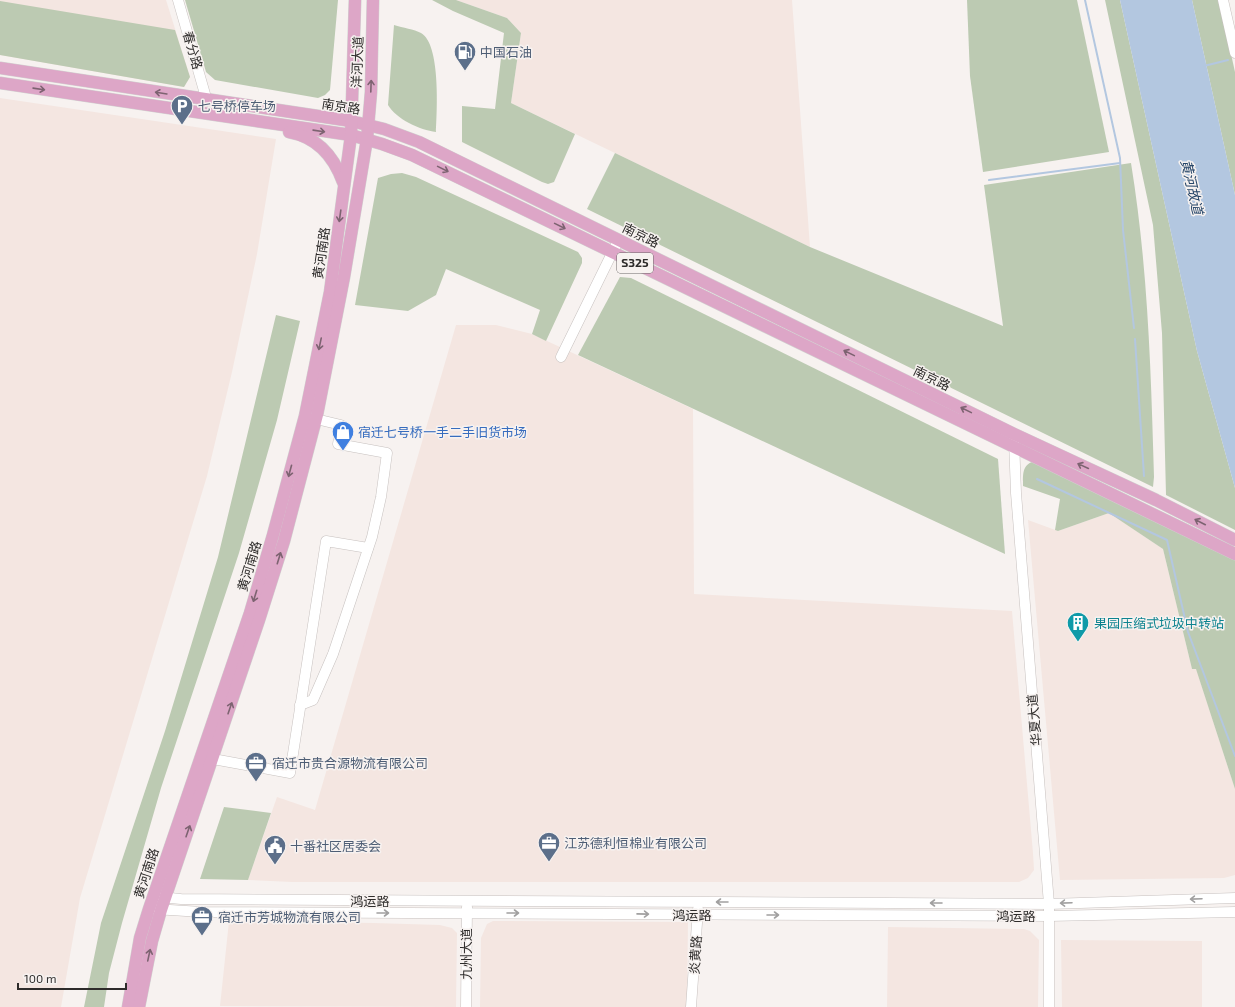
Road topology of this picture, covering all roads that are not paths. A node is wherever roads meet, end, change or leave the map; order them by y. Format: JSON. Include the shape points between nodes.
{"nodes":[{"id":1,"x":355,"y":0,"type":"edge"},
{"id":2,"x":373,"y":0,"type":"edge"},
{"id":3,"x":1223,"y":0,"type":"edge"},
{"id":4,"x":179,"y":1,"type":"edge"},
{"id":5,"x":1233,"y":37,"type":"edge"},
{"id":6,"x":1235,"y":53,"type":"edge"},
{"id":7,"x":0,"y":68,"type":"edge"},
{"id":8,"x":0,"y":83,"type":"edge"},
{"id":9,"x":207,"y":101,"type":"junction"},
{"id":10,"x":189,"y":112,"type":"junction"},
{"id":11,"x":352,"y":122,"type":"junction"},
{"id":12,"x":368,"y":125,"type":"junction"},
{"id":13,"x":351,"y":135,"type":"junction"},
{"id":14,"x":367,"y":139,"type":"junction"},
{"id":15,"x":344,"y":186,"type":"junction"},
{"id":16,"x":619,"y":240,"type":"junction"},
{"id":17,"x":613,"y":252,"type":"junction"},
{"id":18,"x":561,"y":357,"type":"dead end"},
{"id":19,"x":316,"y":419,"type":"junction"},
{"id":20,"x":1014,"y":440,"type":"junction"},
{"id":21,"x":1235,"y":540,"type":"edge"},
{"id":22,"x":368,"y":548,"type":"junction"},
{"id":23,"x":1235,"y":554,"type":"edge"},
{"id":24,"x":300,"y":705,"type":"junction"},
{"id":25,"x":213,"y":759,"type":"junction"},
{"id":26,"x":153,"y":896,"type":"junction"},
{"id":27,"x":165,"y":898,"type":"junction"},
{"id":28,"x":1235,"y":898,"type":"edge"},
{"id":29,"x":467,"y":901,"type":"junction"},
{"id":30,"x":696,"y":902,"type":"junction"},
{"id":31,"x":1049,"y":904,"type":"junction"},
{"id":32,"x":154,"y":909,"type":"junction"},
{"id":33,"x":1235,"y":912,"type":"edge"},
{"id":34,"x":467,"y":913,"type":"junction"},
{"id":35,"x":698,"y":915,"type":"junction"},
{"id":36,"x":1049,"y":916,"type":"junction"},
{"id":37,"x":128,"y":1007,"type":"edge"},
{"id":38,"x":140,"y":1007,"type":"edge"},
{"id":39,"x":466,"y":1007,"type":"edge"},
{"id":40,"x":692,"y":1007,"type":"edge"},
{"id":41,"x":1049,"y":1007,"type":"edge"}],
"edges":[{"from":1,"to":11,"type":"main road","name":"洋河大道"},
{"from":12,"to":2,"type":"main road","name":"洋河大道","one_way":true},
{"from":3,"to":5,"type":"street"},
{"from":4,"to":9,"type":"street","name":"春分路"},
{"from":5,"to":6,"type":"street"},
{"from":9,"to":7,"type":"main road","name":"南京路","number":"S325","one_way":true},
{"from":8,"to":10,"type":"main road","name":"南京路","number":"S325","one_way":true},
{"from":9,"to":11,"type":"main road","name":"南京路","number":"S325"},
{"from":10,"to":13,"type":"main road","name":"南京路","number":"S325","one_way":true},
{"from":10,"to":15,"type":"main road","via":[[198,117],[297,134],[308,139],[330,155],[338,167]]},
{"from":11,"to":12,"type":"main road","name":"南京路","number":"S325"},
{"from":11,"to":13,"type":"main road","name":"黄河南路"},
{"from":12,"to":14,"type":"main road","name":"黄河南路"},
{"from":12,"to":16,"type":"main road","name":"南京路","number":"S325","via":[[419,142]]},
{"from":13,"to":14,"type":"main road","name":"南京路","number":"S325"},
{"from":13,"to":15,"type":"main road","name":"黄河南路"},
{"from":14,"to":17,"type":"main road","name":"南京路","number":"S325","one_way":true,"via":[[412,154]]},
{"from":14,"to":19,"type":"main road","name":"黄河南路","via":[[344,277]]},
{"from":15,"to":26,"type":"main road","name":"黄河南路","one_way":true,"via":[[324,326],[305,416],[273,535],[250,613]]},
{"from":16,"to":17,"type":"street"},
{"from":20,"to":16,"type":"main road","name":"南京路","number":"S325","one_way":true},
{"from":17,"to":18,"type":"street"},
{"from":17,"to":20,"type":"main road","name":"南京路","number":"S325"},
{"from":19,"to":22,"type":"street","via":[[341,425],[338,444],[387,453],[381,497]]},
{"from":25,"to":19,"type":"main road","name":"黄河南路","one_way":true,"via":[[284,541]]},
{"from":21,"to":20,"type":"main road","name":"南京路","number":"S325","one_way":true,"via":[[1156,500]]},
{"from":20,"to":23,"type":"main road","name":"南京路","number":"S325"},
{"from":20,"to":31,"type":"street","name":"华夏大道"},
{"from":22,"to":24,"type":"street","via":[[333,654],[313,700]]},
{"from":22,"to":24,"type":"street","via":[[326,541]]},
{"from":24,"to":25,"type":"street","via":[[290,773]]},
{"from":27,"to":25,"type":"main road","name":"黄河南路","one_way":true},
{"from":26,"to":27,"type":"street","name":"鸿运路"},
{"from":26,"to":32,"type":"main road","name":"黄河南路"},
{"from":27,"to":29,"type":"street","name":"鸿运路"},
{"from":27,"to":32,"type":"main road","name":"黄河南路"},
{"from":28,"to":31,"type":"street","name":"鸿运路","one_way":true},
{"from":29,"to":30,"type":"street","name":"鸿运路"},
{"from":29,"to":34,"type":"street","name":"九州大道"},
{"from":31,"to":30,"type":"street","name":"鸿运路","one_way":true},
{"from":30,"to":35,"type":"street","name":"炎黄路"},
{"from":31,"to":36,"type":"street","name":"华夏大道"},
{"from":32,"to":34,"type":"street","name":"鸿运路","one_way":true,"via":[[210,912]]},
{"from":32,"to":37,"type":"main road","name":"黄河南路","via":[[140,938]]},
{"from":38,"to":32,"type":"main road","name":"黄河南路","one_way":true,"via":[[152,941]]},
{"from":33,"to":36,"type":"street","name":"鸿运路"},
{"from":34,"to":35,"type":"street","name":"鸿运路","one_way":true},
{"from":34,"to":39,"type":"street","name":"九州大道"},
{"from":35,"to":36,"type":"street","name":"鸿运路","one_way":true},
{"from":35,"to":40,"type":"street","name":"炎黄路"},
{"from":36,"to":41,"type":"street","name":"华夏大道"}]}
